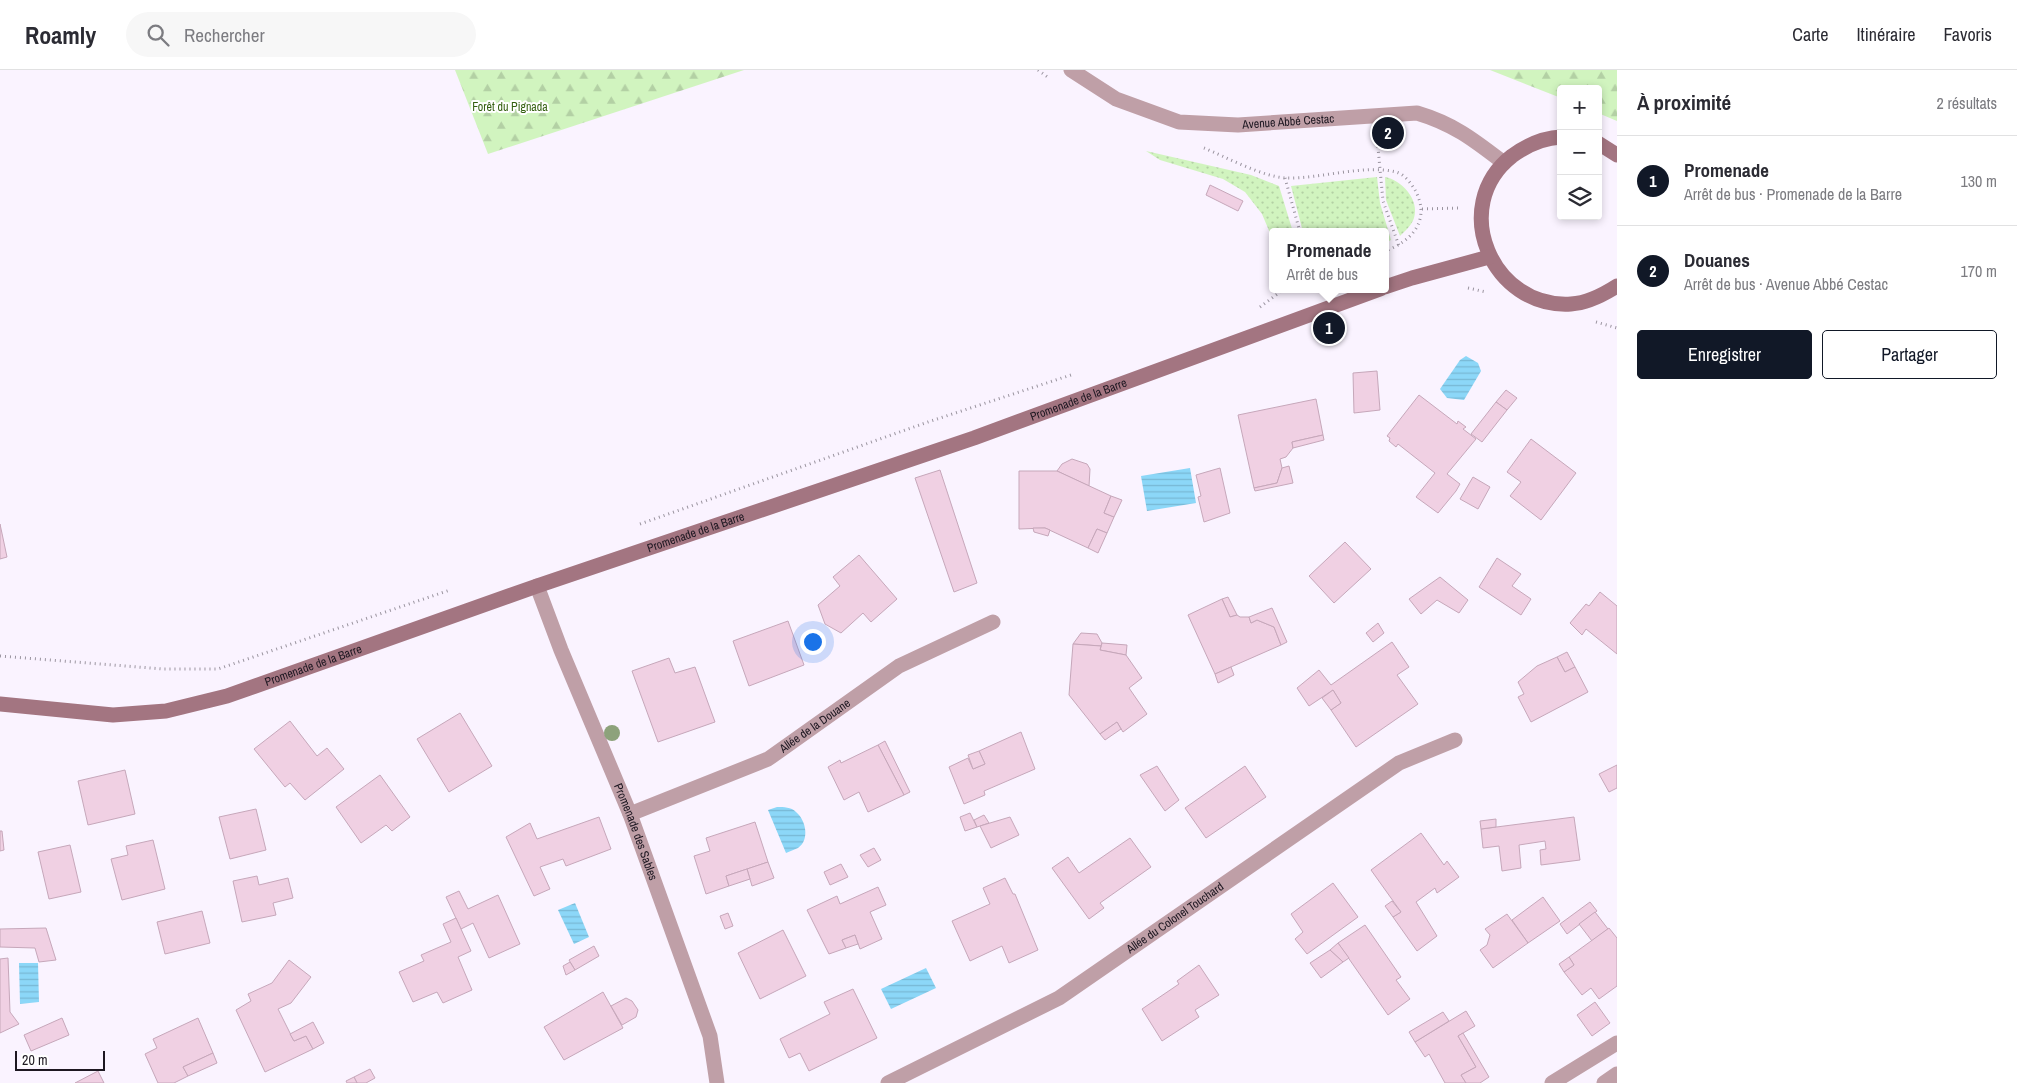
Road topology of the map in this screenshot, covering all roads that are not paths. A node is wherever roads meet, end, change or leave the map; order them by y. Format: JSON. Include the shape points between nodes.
{"nodes":[{"id":1,"x":1071,"y":70,"type":"edge"},
{"id":2,"x":1557,"y":137,"type":"edge"},
{"id":3,"x":1602,"y":146,"type":"edge"},
{"id":4,"x":1617,"y":155,"type":"edge"},
{"id":5,"x":1504,"y":163,"type":"junction"},
{"id":6,"x":1489,"y":257,"type":"junction"},
{"id":7,"x":1389,"y":286,"type":"edge"},
{"id":8,"x":1617,"y":286,"type":"edge"},
{"id":9,"x":1369,"y":293,"type":"edge"},
{"id":10,"x":537,"y":586,"type":"junction"},
{"id":11,"x":993,"y":622,"type":"dead end"},
{"id":12,"x":0,"y":704,"type":"edge"},
{"id":13,"x":1454,"y":740,"type":"dead end"},
{"id":14,"x":630,"y":814,"type":"junction"},
{"id":15,"x":1617,"y":1042,"type":"edge"},
{"id":16,"x":1617,"y":1074,"type":"edge"},
{"id":17,"x":717,"y":1083,"type":"edge"},
{"id":18,"x":888,"y":1083,"type":"edge"},
{"id":19,"x":1552,"y":1083,"type":"edge"},
{"id":20,"x":1604,"y":1083,"type":"edge"}],
"edges":[{"from":1,"to":5,"type":"street","name":"Avenue Abbé Cestac","via":[[1116,99],[1179,122],[1238,125],[1417,113],[1464,132]]},
{"from":2,"to":5,"type":"main road","via":[[1524,147]]},
{"from":3,"to":4,"type":"main road"},
{"from":5,"to":6,"type":"main road","via":[[1489,183],[1482,208],[1482,232]]},
{"from":6,"to":7,"type":"main road"},
{"from":6,"to":8,"type":"main road","via":[[1503,277],[1523,293],[1546,302],[1571,304],[1595,299]]},
{"from":9,"to":10,"type":"main road","name":"Promenade de la Barre","via":[[974,438]]},
{"from":10,"to":12,"type":"main road","name":"Promenade de la Barre","via":[[227,696],[166,711],[113,715]]},
{"from":10,"to":14,"type":"street","name":"Promenade des Sables"},
{"from":11,"to":14,"type":"street","name":"Allée de la Douane","via":[[899,666],[768,759]]},
{"from":13,"to":18,"type":"street","name":"Allée du Colonel Touchard","via":[[1399,763],[1058,998]]},
{"from":14,"to":17,"type":"street","name":"Promenade des Sables","via":[[710,1036]]},
{"from":15,"to":19,"type":"street"},
{"from":16,"to":20,"type":"street"}]}
